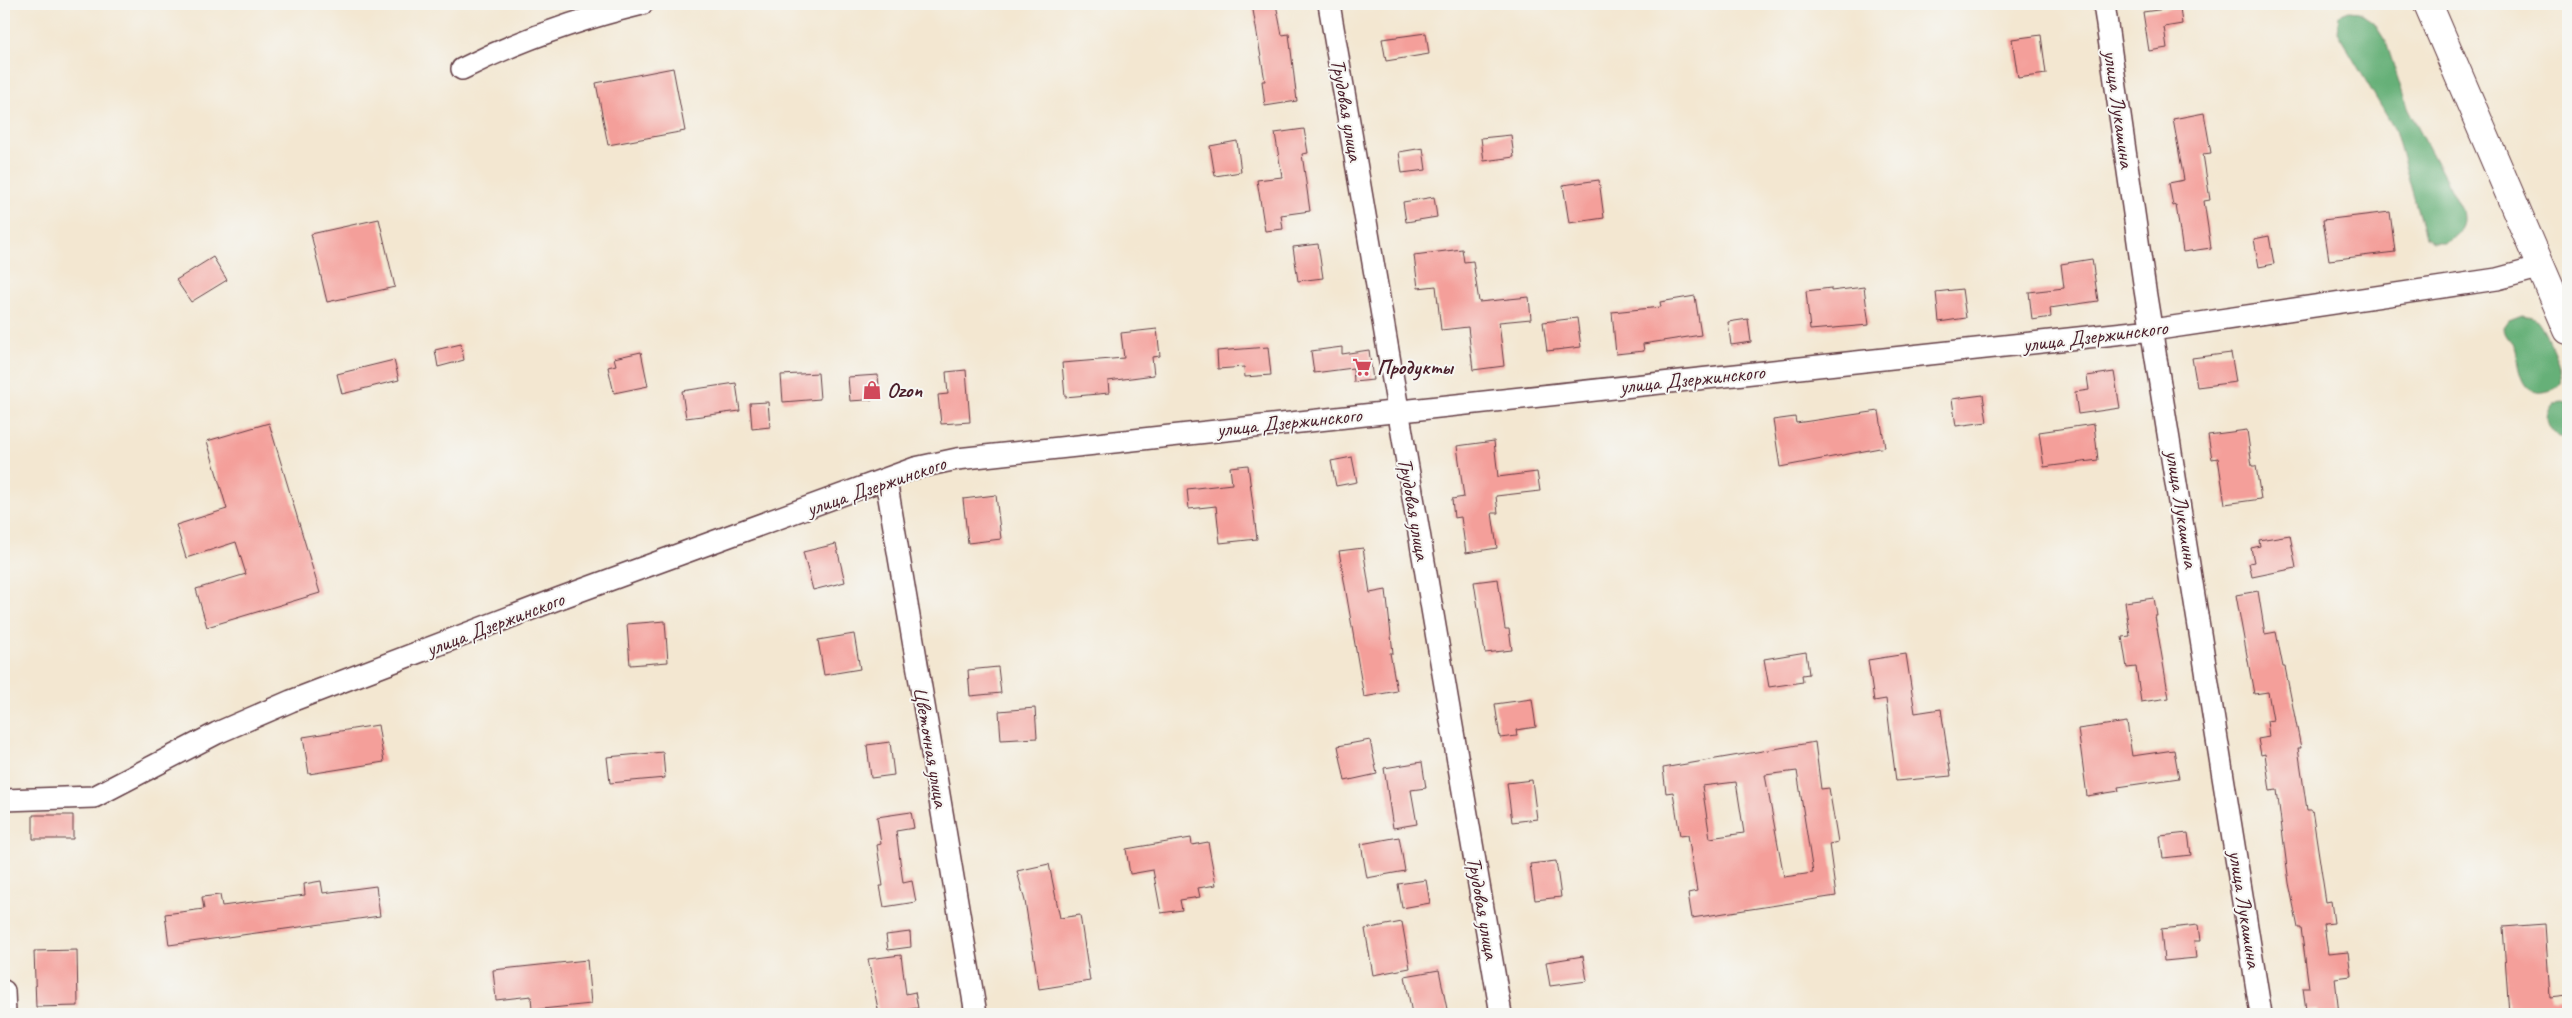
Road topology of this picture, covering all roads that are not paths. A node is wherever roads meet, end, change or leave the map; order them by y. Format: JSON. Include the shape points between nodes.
{"nodes":[{"id":1,"x":642,"y":4,"type":"edge"},
{"id":2,"x":1329,"y":4,"type":"edge"},
{"id":3,"x":2104,"y":4,"type":"edge"},
{"id":4,"x":2428,"y":4,"type":"edge"},
{"id":5,"x":462,"y":69,"type":"dead end"},
{"id":6,"x":2542,"y":267,"type":"junction"},
{"id":7,"x":2152,"y":330,"type":"junction"},
{"id":8,"x":2568,"y":330,"type":"edge"},
{"id":9,"x":1398,"y":411,"type":"junction"},
{"id":10,"x":886,"y":480,"type":"junction"},
{"id":11,"x":4,"y":800,"type":"edge"},
{"id":12,"x":4,"y":991,"type":"edge"},
{"id":13,"x":5,"y":1014,"type":"edge"},
{"id":14,"x":976,"y":1014,"type":"edge"},
{"id":15,"x":1501,"y":1014,"type":"edge"},
{"id":16,"x":2261,"y":1014,"type":"edge"}],
"edges":[{"from":1,"to":5,"type":"street","via":[[605,13],[499,50]]},
{"from":2,"to":9,"type":"street","name":"Трудовая улица"},
{"from":3,"to":7,"type":"street","name":"улица Лукашина"},
{"from":4,"to":6,"type":"main road"},
{"from":6,"to":7,"type":"street","name":"улица Дзержинского","via":[[2497,279]]},
{"from":6,"to":8,"type":"main road"},
{"from":7,"to":9,"type":"street","name":"улица Дзержинского"},
{"from":7,"to":16,"type":"street","name":"улица Лукашина"},
{"from":9,"to":10,"type":"street","name":"улица Дзержинского","via":[[957,459],[915,468]]},
{"from":9,"to":15,"type":"street","name":"Трудовая улица"},
{"from":10,"to":11,"type":"street","name":"улица Дзержинского","via":[[560,598],[291,702],[217,734],[94,797]]},
{"from":10,"to":14,"type":"street","name":"Цветочная улица"},
{"from":12,"to":13,"type":"street"}]}
